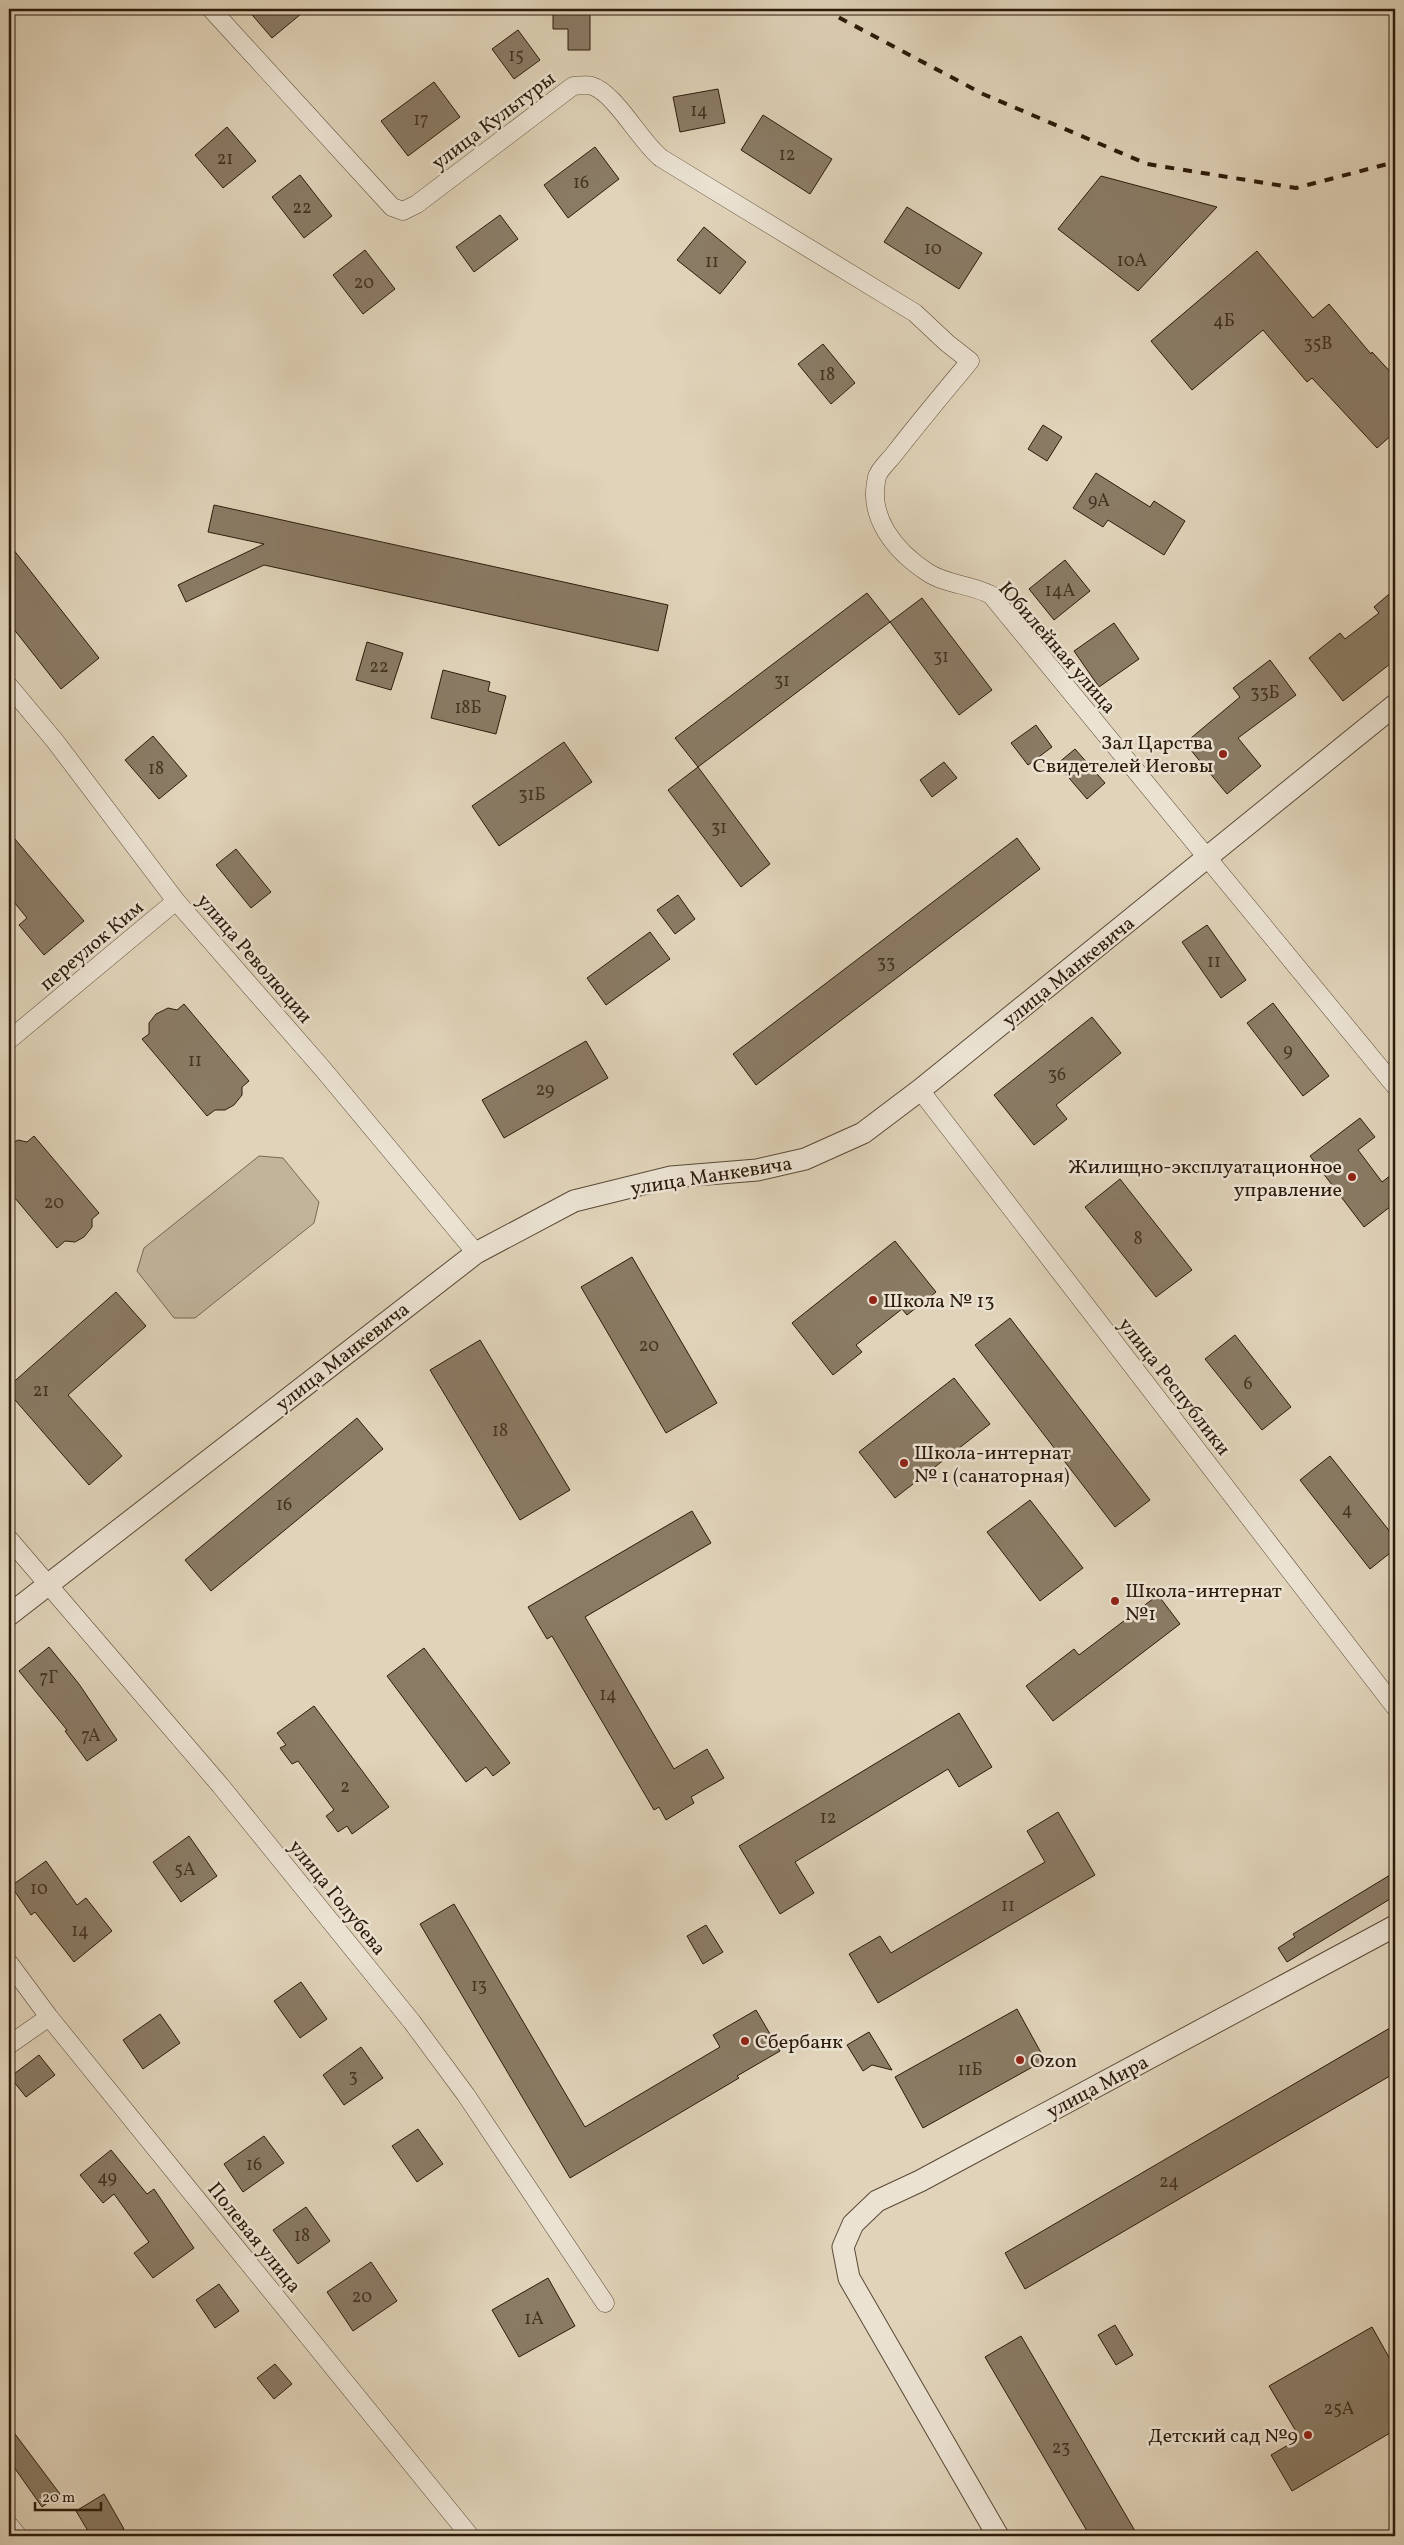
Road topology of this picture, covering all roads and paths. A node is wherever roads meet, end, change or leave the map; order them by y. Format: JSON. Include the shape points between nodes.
{"nodes":[{"id":1,"x":212,"y":9,"type":"edge"},
{"id":2,"x":906,"y":439,"type":"joint"},
{"id":3,"x":9,"y":686,"type":"edge"},
{"id":4,"x":1395,"y":705,"type":"edge"},
{"id":5,"x":1207,"y":859,"type":"junction"},
{"id":6,"x":176,"y":901,"type":"junction"},
{"id":7,"x":9,"y":1040,"type":"edge"},
{"id":8,"x":1395,"y":1086,"type":"edge"},
{"id":9,"x":920,"y":1090,"type":"junction"},
{"id":10,"x":476,"y":1253,"type":"junction"},
{"id":11,"x":9,"y":1540,"type":"edge"},
{"id":12,"x":48,"y":1584,"type":"junction"},
{"id":13,"x":9,"y":1615,"type":"edge"},
{"id":14,"x":1395,"y":1707,"type":"edge"},
{"id":15,"x":1395,"y":1926,"type":"edge"},
{"id":16,"x":9,"y":1963,"type":"edge"},
{"id":17,"x":49,"y":2017,"type":"junction"},
{"id":18,"x":9,"y":2045,"type":"edge"},
{"id":19,"x":605,"y":2304,"type":"dead end"},
{"id":20,"x":9,"y":2525,"type":"edge"},
{"id":21,"x":18,"y":2536,"type":"edge"},
{"id":22,"x":470,"y":2536,"type":"edge"},
{"id":23,"x":998,"y":2536,"type":"edge"}],
"edges":[{"from":1,"to":2,"type":"street","name":"улица Культуры","via":[[392,207],[403,211],[417,204],[573,86],[591,85],[605,93],[649,148],[661,158],[915,313],[970,361]]},
{"from":2,"to":5,"type":"street","name":"Юбилейная улица","via":[[877,476],[875,506],[880,523],[898,548],[927,572],[979,588],[991,595]]},
{"from":3,"to":6,"type":"street","name":"улица Революции","via":[[56,741]]},
{"from":4,"to":5,"type":"street","name":"улица Манкевича"},
{"from":5,"to":8,"type":"street","name":"Юбилейная улица"},
{"from":5,"to":9,"type":"street","name":"улица Манкевича"},
{"from":6,"to":7,"type":"street","name":"переулок Ким"},
{"from":6,"to":10,"type":"street","name":"улица Революции","via":[[322,1068]]},
{"from":9,"to":10,"type":"street","name":"улица Манкевича","via":[[863,1133],[805,1159],[757,1170],[671,1177],[574,1201]]},
{"from":9,"to":14,"type":"street","name":"улица Республики"},
{"from":10,"to":12,"type":"street","name":"улица Манкевича"},
{"from":11,"to":12,"type":"street","name":"улица Голубева"},
{"from":12,"to":13,"type":"street","name":"улица Манкевича"},
{"from":12,"to":19,"type":"street","name":"улица Голубева","via":[[220,1786],[412,2022],[466,2095]]},
{"from":15,"to":23,"type":"street","name":"улица Мира","via":[[920,2182],[877,2201],[853,2224],[842,2247],[849,2278]]},
{"from":16,"to":17,"type":"street","name":"Полевая улица"},
{"from":17,"to":18,"type":"street"},
{"from":17,"to":22,"type":"street","name":"Полевая улица"},
{"from":20,"to":21,"type":"street"}]}
